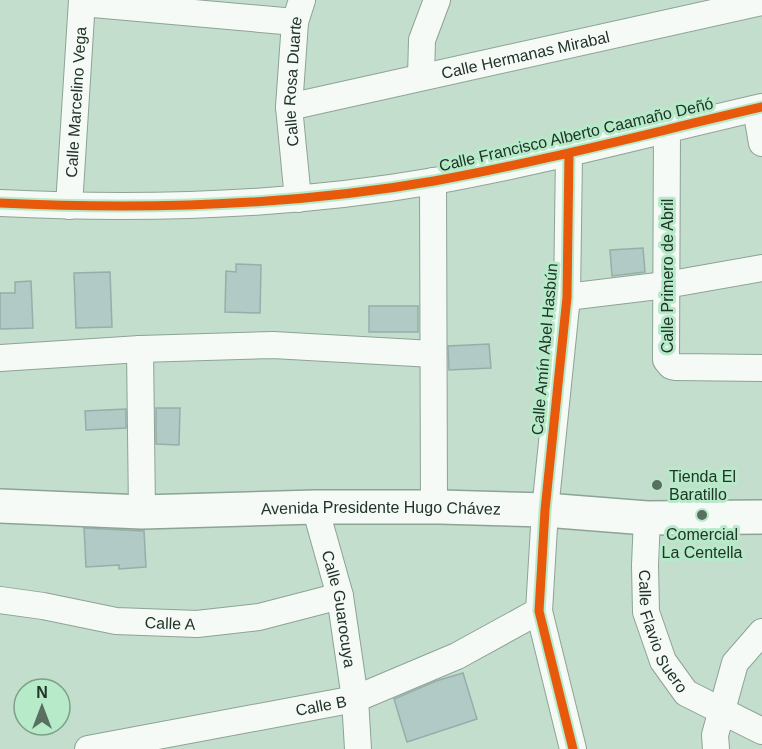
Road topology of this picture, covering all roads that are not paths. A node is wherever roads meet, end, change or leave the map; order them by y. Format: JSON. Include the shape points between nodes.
{"nodes":[{"id":1,"x":437,"y":0,"type":"edge"},
{"id":2,"x":82,"y":2,"type":"edge"},
{"id":3,"x":762,"y":2,"type":"edge"},
{"id":4,"x":298,"y":11,"type":"edge"},
{"id":5,"x":421,"y":77,"type":"junction"},
{"id":6,"x":289,"y":107,"type":"junction"},
{"id":7,"x":759,"y":108,"type":"edge"},
{"id":8,"x":667,"y":130,"type":"junction"},
{"id":9,"x":762,"y":143,"type":"edge"},
{"id":10,"x":569,"y":154,"type":"junction"},
{"id":11,"x":433,"y":181,"type":"junction"},
{"id":12,"x":298,"y":199,"type":"junction"},
{"id":13,"x":0,"y":203,"type":"edge"},
{"id":14,"x":69,"y":206,"type":"junction"},
{"id":15,"x":762,"y":268,"type":"edge"},
{"id":16,"x":666,"y":285,"type":"junction"},
{"id":17,"x":567,"y":297,"type":"junction"},
{"id":18,"x":140,"y":349,"type":"junction"},
{"id":19,"x":433,"y":354,"type":"junction"},
{"id":20,"x":0,"y":358,"type":"edge"},
{"id":21,"x":762,"y":368,"type":"edge"},
{"id":22,"x":0,"y":506,"type":"edge"},
{"id":23,"x":315,"y":507,"type":"junction"},
{"id":24,"x":434,"y":507,"type":"junction"},
{"id":25,"x":545,"y":510,"type":"junction"},
{"id":26,"x":142,"y":512,"type":"junction"},
{"id":27,"x":762,"y":517,"type":"edge"},
{"id":28,"x":647,"y":518,"type":"junction"},
{"id":29,"x":340,"y":596,"type":"junction"},
{"id":30,"x":0,"y":600,"type":"edge"},
{"id":31,"x":539,"y":611,"type":"junction"},
{"id":32,"x":762,"y":632,"type":"edge"},
{"id":33,"x":355,"y":699,"type":"junction"},
{"id":34,"x":722,"y":711,"type":"junction"},
{"id":35,"x":762,"y":731,"type":"edge"},
{"id":36,"x":88,"y":749,"type":"edge"},
{"id":37,"x":358,"y":749,"type":"edge"},
{"id":38,"x":573,"y":749,"type":"edge"},
{"id":39,"x":716,"y":749,"type":"edge"}],
"edges":[{"from":1,"to":5,"type":"street","via":[[422,40]]},
{"from":2,"to":4,"type":"street"},
{"from":2,"to":14,"type":"street","name":"Calle Marcelino Vega"},
{"from":3,"to":5,"type":"street","name":"Calle Hermanas Mirabal"},
{"from":4,"to":6,"type":"street","name":"Calle Rosa Duarte"},
{"from":5,"to":6,"type":"street","name":"Calle Hermanas Mirabal"},
{"from":6,"to":12,"type":"street","name":"Calle Rosa Duarte"},
{"from":7,"to":8,"type":"street","name":"Calle Francisco Alberto Caamaño Deñó"},
{"from":7,"to":9,"type":"street"},
{"from":8,"to":10,"type":"street","name":"Calle Francisco Alberto Caamaño Deñó"},
{"from":8,"to":16,"type":"street","name":"Calle Primero de Abril"},
{"from":10,"to":11,"type":"street","name":"Calle Francisco Alberto Caamaño Deñó"},
{"from":10,"to":17,"type":"street","name":"Calle Amín Abel Hasbún"},
{"from":11,"to":12,"type":"street","name":"Calle Francisco Alberto Caamaño Deñó"},
{"from":11,"to":19,"type":"street"},
{"from":12,"to":14,"type":"street","name":"Calle Francisco Alberto Caamaño Deñó"},
{"from":13,"to":14,"type":"street","name":"Calle Francisco Alberto Caamaño Deñó"},
{"from":15,"to":16,"type":"street"},
{"from":16,"to":17,"type":"street"},
{"from":16,"to":21,"type":"street","name":"Calle Primero de Abril","via":[[668,363],[676,367]]},
{"from":17,"to":25,"type":"street","name":"Calle Amín Abel Hasbún"},
{"from":18,"to":19,"type":"street","via":[[273,345]]},
{"from":18,"to":20,"type":"street"},
{"from":18,"to":26,"type":"street"},
{"from":19,"to":24,"type":"street"},
{"from":22,"to":26,"type":"main road","name":"Avenida Presidente Hugo Chávez"},
{"from":23,"to":24,"type":"main road","name":"Avenida Presidente Hugo Chávez"},
{"from":23,"to":26,"type":"main road","name":"Avenida Presidente Hugo Chávez"},
{"from":23,"to":29,"type":"street","name":"Calle Guarocuya"},
{"from":24,"to":25,"type":"main road","name":"Avenida Presidente Hugo Chávez"},
{"from":25,"to":28,"type":"main road","name":"Avenida Presidente Hugo Chávez"},
{"from":25,"to":31,"type":"street","name":"Calle Amín Abel Hasbún"},
{"from":27,"to":28,"type":"main road","name":"Avenida Presidente Hugo Chávez"},
{"from":28,"to":34,"type":"street","name":"Calle Flavio Suero","via":[[646,612],[663,661],[686,693]]},
{"from":29,"to":30,"type":"street","name":"Calle A","via":[[259,617],[197,624],[116,621]]},
{"from":29,"to":33,"type":"street","name":"Calle Guarocuya"},
{"from":31,"to":33,"type":"street","name":"Calle B","via":[[457,656]]},
{"from":31,"to":38,"type":"street","name":"Calle Amín Abel Hasbún"},
{"from":32,"to":34,"type":"street","via":[[735,663]]},
{"from":33,"to":36,"type":"street","name":"Calle B"},
{"from":33,"to":37,"type":"street","name":"Calle Guarocuya"},
{"from":34,"to":35,"type":"street","name":"Calle Flavio Suero"},
{"from":34,"to":39,"type":"street","via":[[715,735]]}]}
